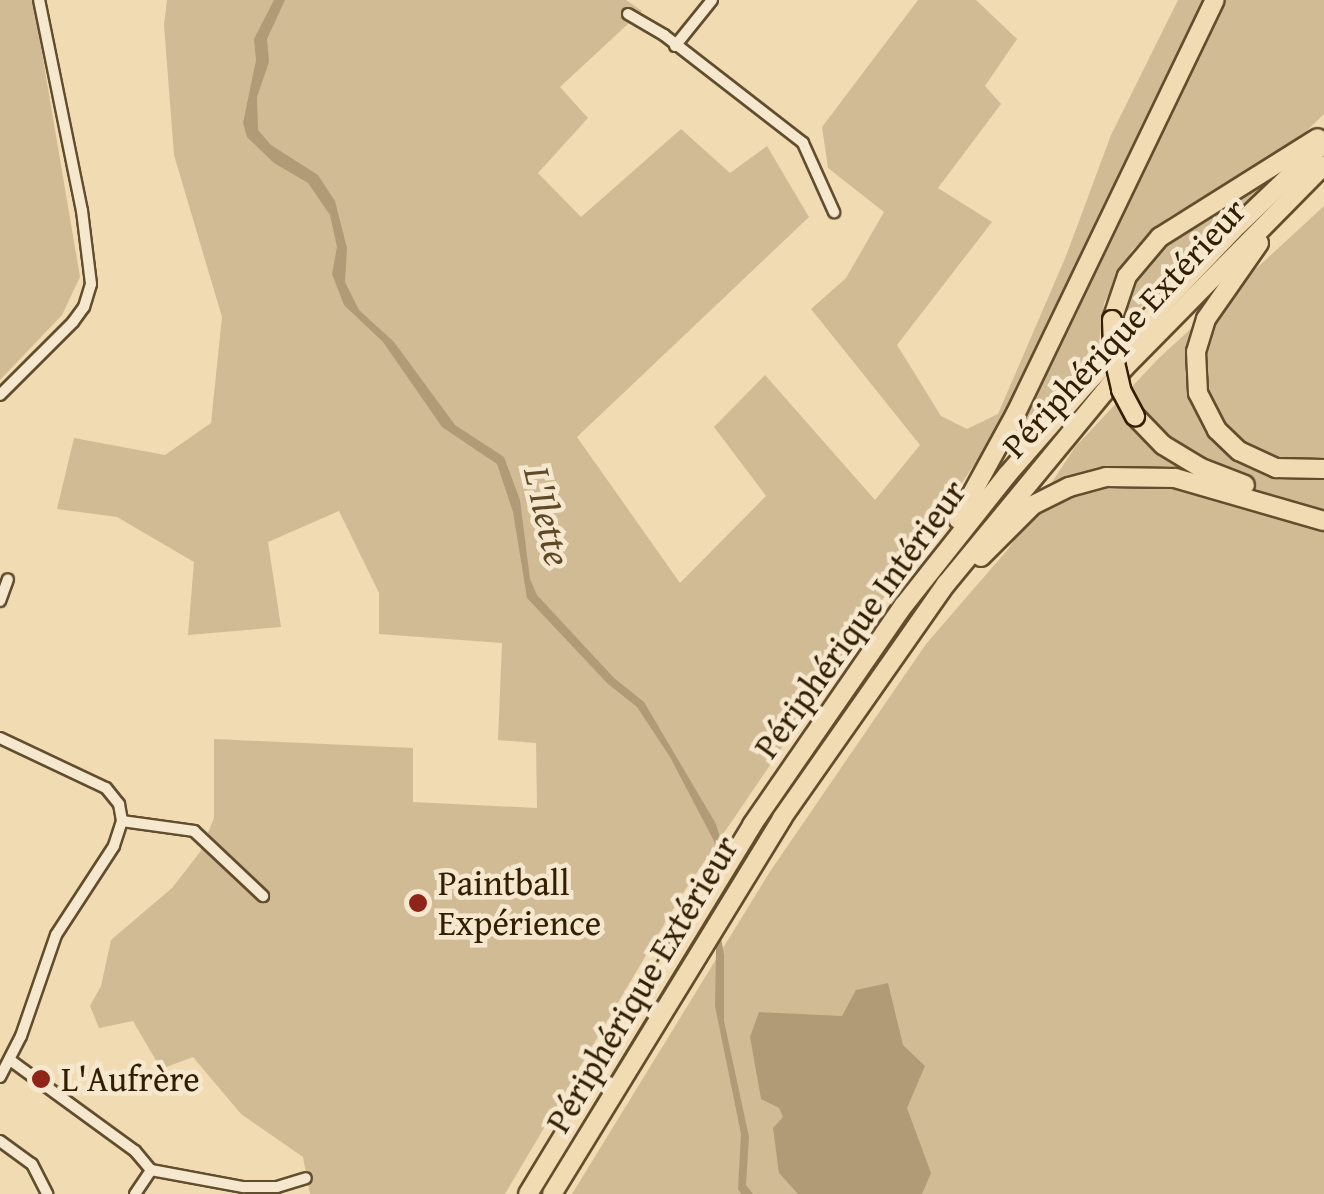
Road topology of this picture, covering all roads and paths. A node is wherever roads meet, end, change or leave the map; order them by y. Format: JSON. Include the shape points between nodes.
{"nodes":[{"id":1,"x":39,"y":0,"type":"edge"},
{"id":2,"x":712,"y":0,"type":"edge"},
{"id":3,"x":1215,"y":0,"type":"edge"},
{"id":4,"x":628,"y":14,"type":"dead end"},
{"id":5,"x":675,"y":46,"type":"junction"},
{"id":6,"x":1324,"y":140,"type":"edge"},
{"id":7,"x":1324,"y":165,"type":"edge"},
{"id":8,"x":1324,"y":181,"type":"edge"},
{"id":9,"x":834,"y":212,"type":"dead end"},
{"id":10,"x":1259,"y":243,"type":"junction"},
{"id":11,"x":1159,"y":329,"type":"junction"},
{"id":12,"x":0,"y":395,"type":"edge"},
{"id":13,"x":1324,"y":469,"type":"edge"},
{"id":14,"x":1324,"y":519,"type":"edge"},
{"id":15,"x":8,"y":579,"type":"dead end"},
{"id":16,"x":946,"y":584,"type":"junction"},
{"id":17,"x":0,"y":601,"type":"edge"},
{"id":18,"x":904,"y":605,"type":"junction"},
{"id":19,"x":0,"y":738,"type":"edge"},
{"id":20,"x":122,"y":820,"type":"junction"},
{"id":21,"x":263,"y":896,"type":"dead end"},
{"id":22,"x":10,"y":1060,"type":"junction"},
{"id":23,"x":0,"y":1077,"type":"edge"},
{"id":24,"x":0,"y":1141,"type":"edge"},
{"id":25,"x":151,"y":1170,"type":"junction"},
{"id":26,"x":306,"y":1178,"type":"dead end"},
{"id":27,"x":47,"y":1194,"type":"edge"},
{"id":28,"x":135,"y":1194,"type":"edge"},
{"id":29,"x":528,"y":1194,"type":"edge"},
{"id":30,"x":552,"y":1194,"type":"edge"}],
"edges":[{"from":1,"to":12,"type":"street","via":[[91,284],[73,322]]},
{"from":2,"to":5,"type":"street"},
{"from":3,"to":18,"type":"highway","via":[[996,453],[965,510],[908,584]]},
{"from":4,"to":5,"type":"street"},
{"from":5,"to":9,"type":"street","via":[[803,143]]},
{"from":6,"to":14,"type":"highway","bridge":true,"via":[[1160,237],[1127,276],[1112,320],[1121,390],[1134,416],[1163,445],[1201,468]]},
{"from":6,"to":18,"type":"highway","name":"Périphérique Intérieur","via":[[1086,384]]},
{"from":7,"to":11,"type":"highway","name":"Périphérique Extérieur"},
{"from":8,"to":10,"type":"highway"},
{"from":10,"to":11,"type":"highway","via":[[1170,332]]},
{"from":10,"to":13,"type":"highway","via":[[1206,319],[1196,352],[1198,393],[1216,430],[1239,452],[1289,471]]},
{"from":11,"to":16,"type":"highway","name":"Périphérique Extérieur"},
{"from":14,"to":16,"type":"highway","via":[[1176,478],[1106,477],[1033,505],[968,574]]},
{"from":15,"to":17,"type":"street"},
{"from":16,"to":30,"type":"highway","name":"Périphérique Extérieur","via":[[754,862]]},
{"from":18,"to":29,"type":"highway","name":"Périphérique Intérieur","via":[[736,850]]},
{"from":19,"to":20,"type":"street","via":[[99,784],[119,804]]},
{"from":20,"to":21,"type":"street","via":[[194,831]]},
{"from":20,"to":22,"type":"street","via":[[114,846],[56,935]]},
{"from":22,"to":23,"type":"street"},
{"from":22,"to":25,"type":"street","via":[[135,1151]]},
{"from":24,"to":27,"type":"street","via":[[32,1164]]},
{"from":25,"to":26,"type":"street","via":[[243,1187]]},
{"from":25,"to":28,"type":"street"}]}
